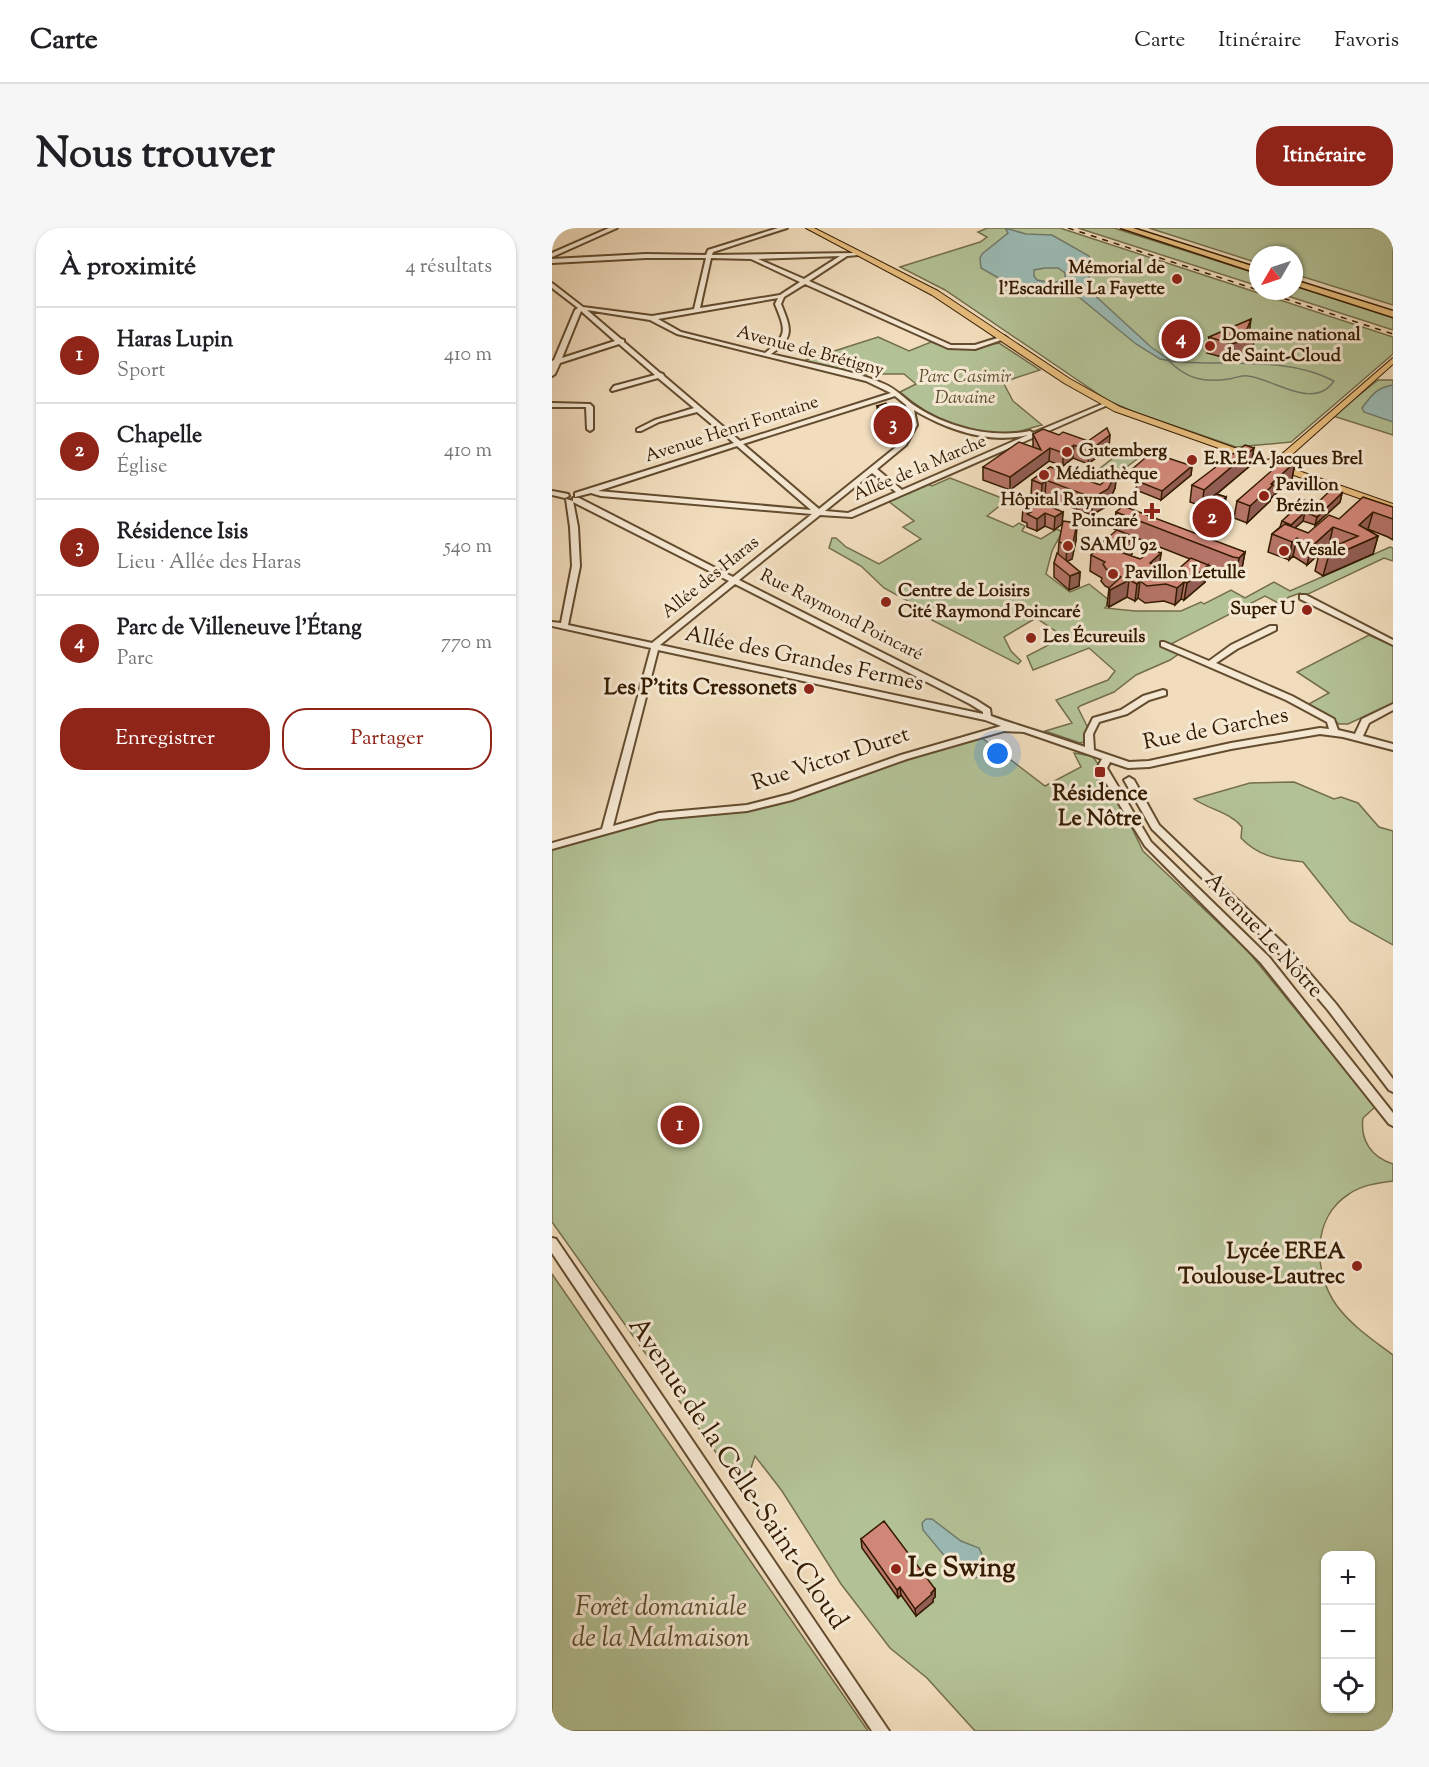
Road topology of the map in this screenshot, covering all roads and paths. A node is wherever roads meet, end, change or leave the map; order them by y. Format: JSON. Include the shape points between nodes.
{"nodes":[{"id":1,"x":614,"y":228,"type":"edge"},
{"id":2,"x":784,"y":228,"type":"edge"},
{"id":3,"x":809,"y":228,"type":"edge"},
{"id":4,"x":1125,"y":228,"type":"edge"},
{"id":5,"x":1141,"y":228,"type":"edge"},
{"id":6,"x":851,"y":254,"type":"junction"},
{"id":7,"x":552,"y":255,"type":"edge"},
{"id":8,"x":708,"y":256,"type":"junction"},
{"id":9,"x":751,"y":257,"type":"junction"},
{"id":10,"x":552,"y":261,"type":"edge"},
{"id":11,"x":1249,"y":262,"type":"edge"},
{"id":12,"x":1249,"y":268,"type":"edge"},
{"id":13,"x":1303,"y":280,"type":"edge"},
{"id":14,"x":804,"y":282,"type":"junction"},
{"id":15,"x":552,"y":285,"type":"edge"},
{"id":16,"x":1303,"y":285,"type":"edge"},
{"id":17,"x":820,"y":289,"type":"junction"},
{"id":18,"x":784,"y":295,"type":"junction"},
{"id":19,"x":1393,"y":308,"type":"edge"},
{"id":20,"x":581,"y":309,"type":"junction"},
{"id":21,"x":697,"y":310,"type":"junction"},
{"id":22,"x":1393,"y":314,"type":"edge"},
{"id":23,"x":652,"y":318,"type":"junction"},
{"id":24,"x":1004,"y":338,"type":"junction"},
{"id":25,"x":622,"y":342,"type":"junction"},
{"id":26,"x":766,"y":355,"type":"junction"},
{"id":27,"x":1393,"y":360,"type":"edge"},
{"id":28,"x":554,"y":362,"type":"edge"},
{"id":29,"x":552,"y":374,"type":"edge"},
{"id":30,"x":661,"y":375,"type":"junction"},
{"id":31,"x":614,"y":390,"type":"dead end"},
{"id":32,"x":896,"y":393,"type":"junction"},
{"id":33,"x":552,"y":405,"type":"edge"},
{"id":34,"x":909,"y":405,"type":"junction"},
{"id":35,"x":1104,"y":406,"type":"junction"},
{"id":36,"x":699,"y":409,"type":"junction"},
{"id":37,"x":590,"y":429,"type":"dead end"},
{"id":38,"x":639,"y":429,"type":"dead end"},
{"id":39,"x":1025,"y":437,"type":"junction"},
{"id":40,"x":739,"y":443,"type":"junction"},
{"id":41,"x":1278,"y":462,"type":"junction"},
{"id":42,"x":872,"y":470,"type":"junction"},
{"id":43,"x":592,"y":491,"type":"junction"},
{"id":44,"x":552,"y":493,"type":"edge"},
{"id":45,"x":902,"y":493,"type":"junction"},
{"id":46,"x":571,"y":498,"type":"junction"},
{"id":47,"x":556,"y":502,"type":"dead end"},
{"id":48,"x":1393,"y":509,"type":"edge"},
{"id":49,"x":819,"y":512,"type":"junction"},
{"id":50,"x":733,"y":580,"type":"junction"},
{"id":51,"x":1303,"y":597,"type":"dead end"},
{"id":52,"x":552,"y":624,"type":"edge"},
{"id":53,"x":564,"y":627,"type":"junction"},
{"id":54,"x":1273,"y":628,"type":"dead end"},
{"id":55,"x":1393,"y":643,"type":"edge"},
{"id":56,"x":1164,"y":644,"type":"dead end"},
{"id":57,"x":655,"y":646,"type":"junction"},
{"id":58,"x":1210,"y":664,"type":"junction"},
{"id":59,"x":1163,"y":692,"type":"dead end"},
{"id":60,"x":1393,"y":707,"type":"edge"},
{"id":61,"x":987,"y":718,"type":"junction"},
{"id":62,"x":1014,"y":727,"type":"junction"},
{"id":63,"x":1334,"y":732,"type":"junction"},
{"id":64,"x":1358,"y":737,"type":"junction"},
{"id":65,"x":1393,"y":747,"type":"edge"},
{"id":66,"x":1090,"y":752,"type":"junction"},
{"id":67,"x":1107,"y":758,"type":"junction"},
{"id":68,"x":1133,"y":765,"type":"junction"},
{"id":69,"x":1108,"y":776,"type":"junction"},
{"id":70,"x":1129,"y":780,"type":"junction"},
{"id":71,"x":607,"y":829,"type":"junction"},
{"id":72,"x":552,"y":846,"type":"edge"},
{"id":73,"x":1393,"y":1087,"type":"edge"},
{"id":74,"x":1393,"y":1121,"type":"edge"},
{"id":75,"x":552,"y":1244,"type":"edge"},
{"id":76,"x":881,"y":1731,"type":"edge"}],
"edges":[{"from":1,"to":7,"type":"street"},
{"from":2,"to":8,"type":"street","via":[[712,250]]},
{"from":3,"to":6,"type":"main road"},
{"from":4,"to":12,"type":"highway"},
{"from":5,"to":11,"type":"highway"},
{"from":6,"to":9,"type":"street"},
{"from":6,"to":14,"type":"street"},
{"from":6,"to":24,"type":"main road","via":[[935,293]]},
{"from":8,"to":9,"type":"street"},
{"from":8,"to":10,"type":"street"},
{"from":8,"to":21,"type":"street"},
{"from":9,"to":14,"type":"street"},
{"from":13,"to":19,"type":"highway"},
{"from":14,"to":17,"type":"street"},
{"from":14,"to":18,"type":"street"},
{"from":15,"to":20,"type":"street"},
{"from":16,"to":22,"type":"highway"},
{"from":17,"to":18,"type":"street"},
{"from":17,"to":24,"type":"street","via":[[950,347],[975,347]]},
{"from":18,"to":21,"type":"street"},
{"from":18,"to":26,"type":"street","via":[[778,304],[789,333]]},
{"from":20,"to":23,"type":"street","name":"Avenue de Brétigny"},
{"from":20,"to":25,"type":"street"},
{"from":20,"to":28,"type":"street"},
{"from":21,"to":23,"type":"street"},
{"from":23,"to":26,"type":"street","name":"Avenue de Brétigny","via":[[680,333]]},
{"from":24,"to":35,"type":"main road"},
{"from":25,"to":28,"type":"street"},
{"from":25,"to":30,"type":"street"},
{"from":26,"to":32,"type":"street","name":"Avenue de Brétigny","via":[[868,380]]},
{"from":27,"to":41,"type":"main road"},
{"from":28,"to":29,"type":"street"},
{"from":30,"to":31,"type":"street"},
{"from":30,"to":36,"type":"street"},
{"from":32,"to":34,"type":"street","name":"Avenue de Brétigny"},
{"from":32,"to":40,"type":"street","name":"Avenue Henri Fontaine"},
{"from":33,"to":37,"type":"street","via":[[588,405]]},
{"from":34,"to":39,"type":"street","name":"Avenue de Brétigny","via":[[974,433]]},
{"from":34,"to":42,"type":"street","name":"Allée des Haras","via":[[914,425],[909,438]]},
{"from":35,"to":39,"type":"street","name":"Allée de la Marche"},
{"from":35,"to":41,"type":"main road"},
{"from":36,"to":38,"type":"street"},
{"from":36,"to":40,"type":"street"},
{"from":39,"to":45,"type":"street","name":"Allée de la Marche"},
{"from":40,"to":43,"type":"street","name":"Avenue Henri Fontaine"},
{"from":40,"to":49,"type":"street"},
{"from":41,"to":48,"type":"main road"},
{"from":42,"to":45,"type":"street"},
{"from":42,"to":49,"type":"street","name":"Allée des Haras"},
{"from":43,"to":46,"type":"street","name":"Avenue Henri Fontaine"},
{"from":43,"to":49,"type":"street","name":"Allée de la Marche"},
{"from":44,"to":46,"type":"street","name":"Rue Raymond Poincaré"},
{"from":45,"to":49,"type":"street","name":"Allée de la Marche","via":[[849,515]]},
{"from":46,"to":47,"type":"street","name":"Avenue Henri Fontaine"},
{"from":46,"to":50,"type":"street","name":"Rue Raymond Poincaré"},
{"from":46,"to":53,"type":"street","via":[[576,566]]},
{"from":49,"to":50,"type":"street","name":"Allée des Haras"},
{"from":50,"to":57,"type":"street","name":"Allée des Haras"},
{"from":50,"to":61,"type":"street","name":"Rue Raymond Poincaré","via":[[973,702],[987,711]]},
{"from":51,"to":55,"type":"street"},
{"from":52,"to":53,"type":"street","name":"Allée des Grandes Fermes"},
{"from":53,"to":57,"type":"street","name":"Allée des Grandes Fermes"},
{"from":54,"to":58,"type":"street"},
{"from":56,"to":58,"type":"street"},
{"from":57,"to":61,"type":"street","name":"Allée des Grandes Fermes"},
{"from":57,"to":71,"type":"street","name":"Allée des Haras"},
{"from":58,"to":63,"type":"street","via":[[1331,721]]},
{"from":59,"to":66,"type":"street","via":[[1124,712],[1096,720],[1089,734]]},
{"from":60,"to":64,"type":"street","via":[[1365,721]]},
{"from":61,"to":62,"type":"street","name":"Allée des Grandes Fermes"},
{"from":62,"to":66,"type":"street","name":"Rue de Garches"},
{"from":62,"to":71,"type":"street","name":"Rue Victor Duret","via":[[904,757],[776,801],[747,808],[659,816]]},
{"from":63,"to":64,"type":"street","name":"Rue de Garches"},
{"from":63,"to":68,"type":"street","name":"Rue de Garches","via":[[1312,732]]},
{"from":64,"to":65,"type":"street","name":"Rue de Garches"},
{"from":66,"to":67,"type":"street","name":"Rue de Garches"},
{"from":67,"to":68,"type":"street","name":"Rue de Garches"},
{"from":67,"to":69,"type":"street","name":"Avenue Le Nôtre","via":[[1102,768]]},
{"from":68,"to":70,"type":"street"},
{"from":69,"to":70,"type":"street","via":[[1116,781]]},
{"from":69,"to":74,"type":"street","name":"Avenue Le Nôtre","via":[[1148,844],[1265,960]]},
{"from":70,"to":73,"type":"street","name":"Avenue Le Nôtre","via":[[1155,827],[1284,951]]},
{"from":71,"to":72,"type":"street","name":"Rue Victor Duret"},
{"from":75,"to":76,"type":"street","name":"Avenue de la Celle-Saint-Cloud"}]}
